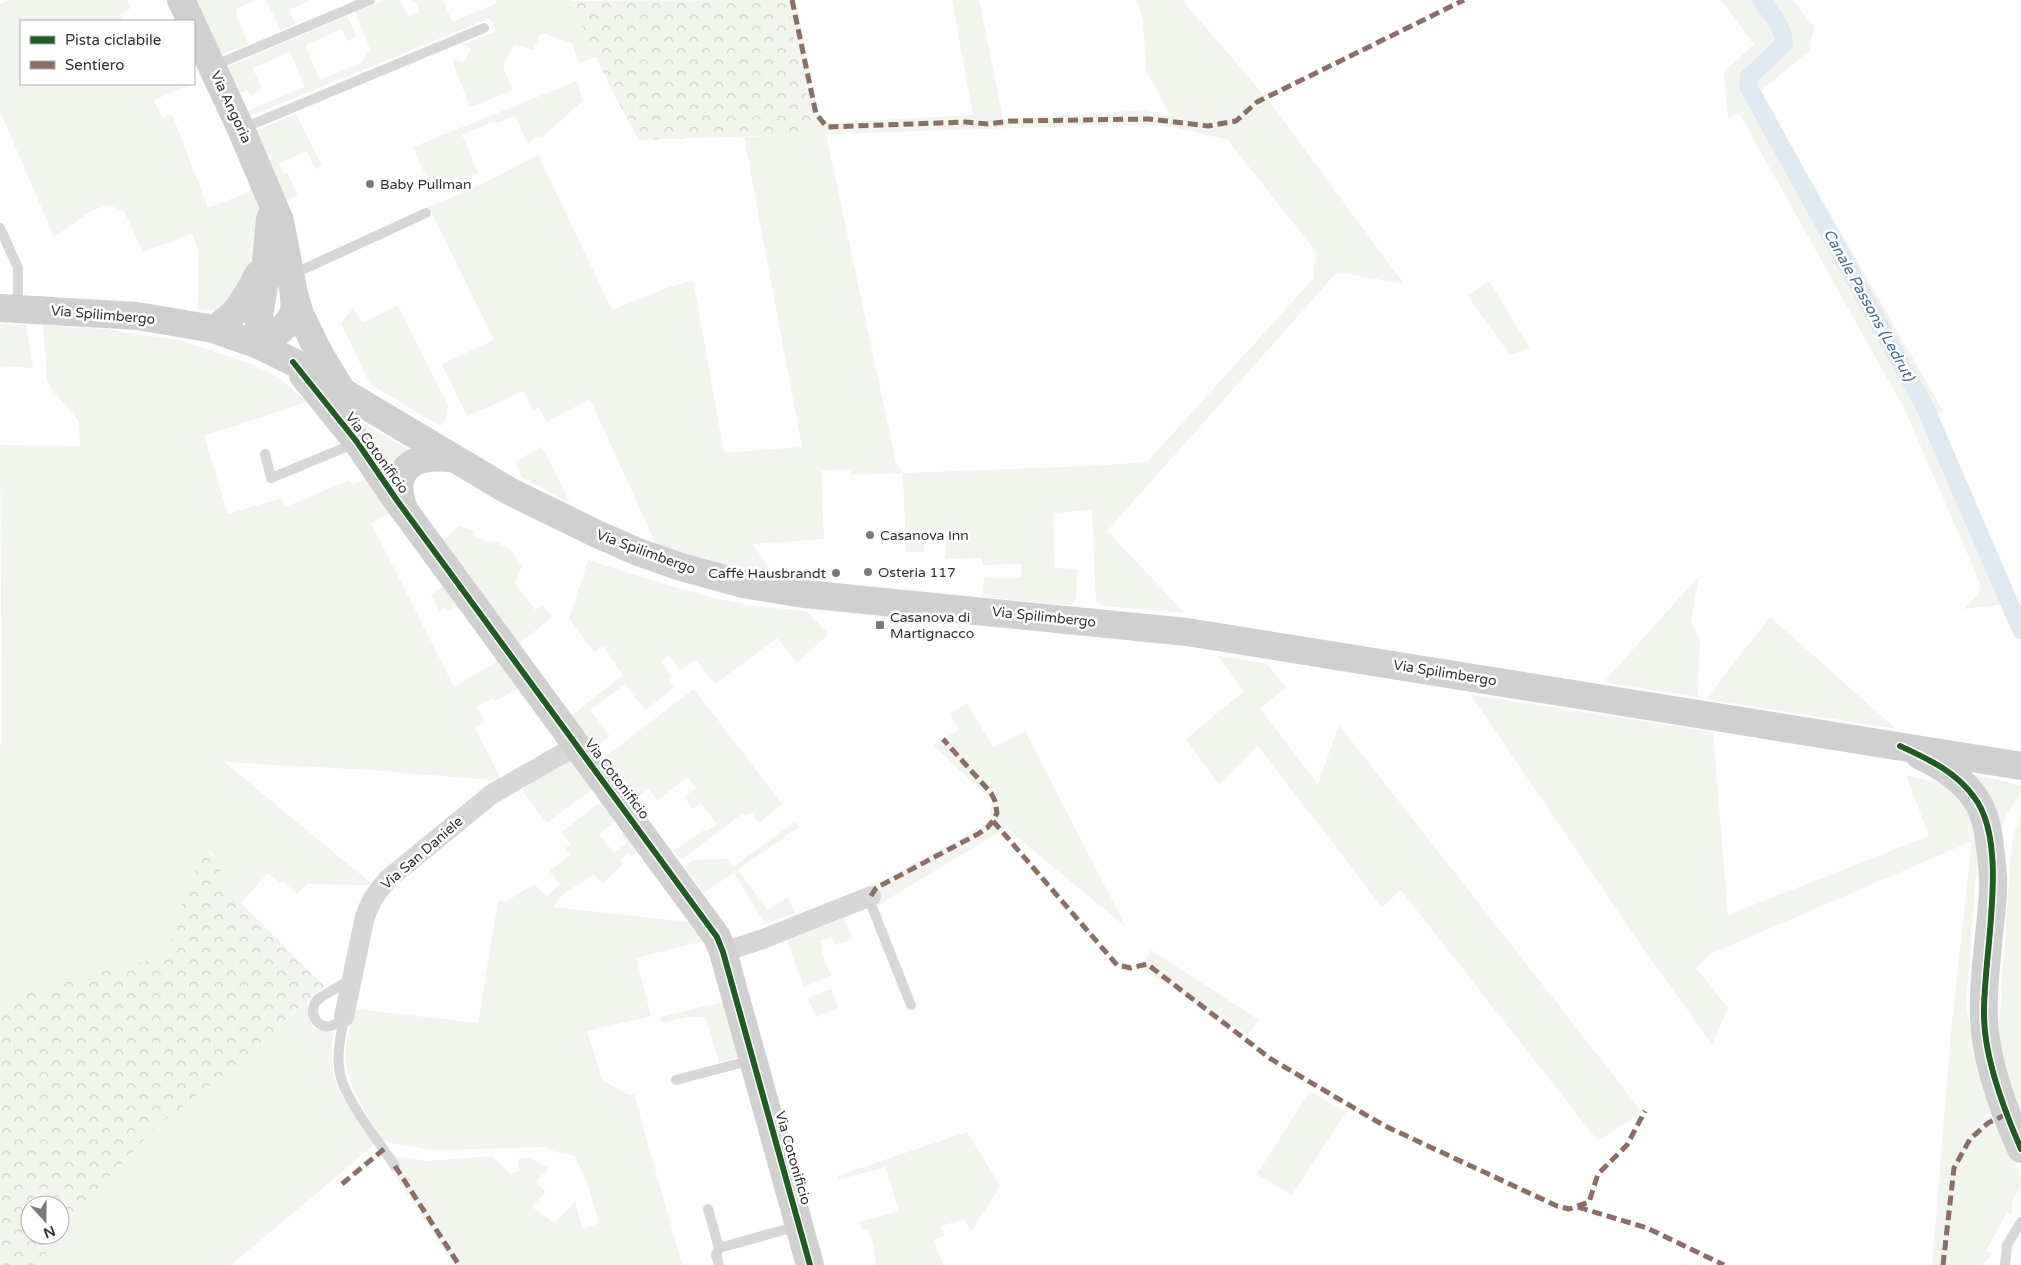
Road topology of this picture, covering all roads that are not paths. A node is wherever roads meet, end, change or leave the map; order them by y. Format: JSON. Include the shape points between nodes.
{"nodes":[{"id":1,"x":181,"y":0,"type":"edge"},
{"id":2,"x":370,"y":0,"type":"edge"},
{"id":3,"x":191,"y":20,"type":"edge"},
{"id":4,"x":484,"y":28,"type":"dead end"},
{"id":5,"x":195,"y":30,"type":"edge"},
{"id":6,"x":212,"y":67,"type":"junction"},
{"id":7,"x":241,"y":129,"type":"junction"},
{"id":8,"x":266,"y":188,"type":"junction"},
{"id":9,"x":426,"y":213,"type":"dead end"},
{"id":10,"x":0,"y":228,"type":"edge"},
{"id":11,"x":266,"y":258,"type":"junction"},
{"id":12,"x":292,"y":285,"type":"junction"},
{"id":13,"x":9,"y":309,"type":"edge"},
{"id":14,"x":214,"y":329,"type":"junction"},
{"id":15,"x":259,"y":346,"type":"junction"},
{"id":16,"x":293,"y":362,"type":"junction"},
{"id":17,"x":343,"y":391,"type":"junction"},
{"id":18,"x":357,"y":442,"type":"junction"},
{"id":19,"x":265,"y":454,"type":"dead end"},
{"id":20,"x":450,"y":458,"type":"junction"},
{"id":21,"x":404,"y":510,"type":"junction"},
{"id":22,"x":576,"y":746,"type":"junction"},
{"id":23,"x":1900,"y":746,"type":"junction"},
{"id":24,"x":2021,"y":766,"type":"edge"},
{"id":25,"x":869,"y":896,"type":"joint"},
{"id":26,"x":723,"y":952,"type":"junction"},
{"id":27,"x":353,"y":976,"type":"junction"},
{"id":28,"x":911,"y":1005,"type":"dead end"},
{"id":29,"x":344,"y":1017,"type":"junction"},
{"id":30,"x":753,"y":1060,"type":"junction"},
{"id":31,"x":676,"y":1080,"type":"dead end"},
{"id":32,"x":2021,"y":1149,"type":"edge"},
{"id":33,"x":395,"y":1166,"type":"dead end"},
{"id":34,"x":708,"y":1209,"type":"dead end"},
{"id":35,"x":2021,"y":1222,"type":"edge"},
{"id":36,"x":799,"y":1226,"type":"junction"},
{"id":37,"x":719,"y":1248,"type":"junction"},
{"id":38,"x":719,"y":1265,"type":"edge"},
{"id":39,"x":810,"y":1265,"type":"edge"},
{"id":40,"x":2006,"y":1265,"type":"edge"}],
"edges":[{"from":1,"to":3,"type":"street"},
{"from":2,"to":6,"type":"lane"},
{"from":4,"to":7,"type":"lane"},
{"from":5,"to":6,"type":"street","name":"Via Angoria"},
{"from":6,"to":7,"type":"street","name":"Via Angoria"},
{"from":7,"to":8,"type":"street","name":"Via Angoria"},
{"from":8,"to":11,"type":"street","name":"Via Angoria","via":[[271,225]]},
{"from":8,"to":12,"type":"street","name":"Via Angoria","via":[[280,221]]},
{"from":9,"to":12,"type":"lane"},
{"from":10,"to":13,"type":"lane","via":[[18,268]]},
{"from":11,"to":14,"type":"street","name":"Via Angoria","via":[[242,306],[229,320]]},
{"from":11,"to":15,"type":"street","name":"Via Angoria"},
{"from":12,"to":15,"type":"street","name":"Via Angoria","via":[[294,311],[277,333]]},
{"from":12,"to":17,"type":"street","name":"Via Angoria","via":[[306,329]]},
{"from":13,"to":14,"type":"street","name":"Via Spilimbergo","via":[[137,316]]},
{"from":14,"to":15,"type":"street","name":"Via Spilimbergo"},
{"from":15,"to":16,"type":"street","name":"Via Spilimbergo"},
{"from":16,"to":17,"type":"street","name":"Via Spilimbergo"},
{"from":16,"to":18,"type":"street","name":"Via Cotonificio"},
{"from":17,"to":20,"type":"street","name":"Via Spilimbergo"},
{"from":18,"to":19,"type":"lane","via":[[271,478]]},
{"from":18,"to":21,"type":"street","name":"Via Cotonificio"},
{"from":20,"to":21,"type":"street","name":"Via Cotonificio","via":[[425,458],[410,464],[399,483]]},
{"from":20,"to":23,"type":"street","name":"Via Spilimbergo","via":[[509,492],[638,552],[743,584],[804,594],[1188,632]]},
{"from":21,"to":22,"type":"street","name":"Via Cotonificio"},
{"from":22,"to":26,"type":"street","name":"Via Cotonificio","via":[[706,920]]},
{"from":22,"to":27,"type":"street","name":"Via San Daniele","via":[[492,794],[388,879],[374,895],[367,910]]},
{"from":23,"to":24,"type":"street","name":"Via Spilimbergo"},
{"from":23,"to":32,"type":"street","via":[[1940,765],[1975,797],[1981,808],[1989,836],[1994,888],[1988,940],[1985,1026],[1992,1066]]},
{"from":25,"to":26,"type":"street"},
{"from":25,"to":28,"type":"lane"},
{"from":26,"to":30,"type":"street","name":"Via Cotonificio"},
{"from":27,"to":29,"type":"street","name":"Via San Daniele"},
{"from":27,"to":29,"type":"lane","via":[[318,999],[313,1010],[320,1025],[332,1026]]},
{"from":29,"to":33,"type":"lane","via":[[339,1052],[344,1086]]},
{"from":30,"to":31,"type":"lane"},
{"from":30,"to":36,"type":"street","name":"Via Cotonificio"},
{"from":34,"to":37,"type":"lane"},
{"from":35,"to":40,"type":"lane","via":[[2007,1245]]},
{"from":36,"to":37,"type":"lane"},
{"from":36,"to":39,"type":"street","name":"Via Cotonificio"},
{"from":37,"to":38,"type":"lane","via":[[716,1254]]}]}
